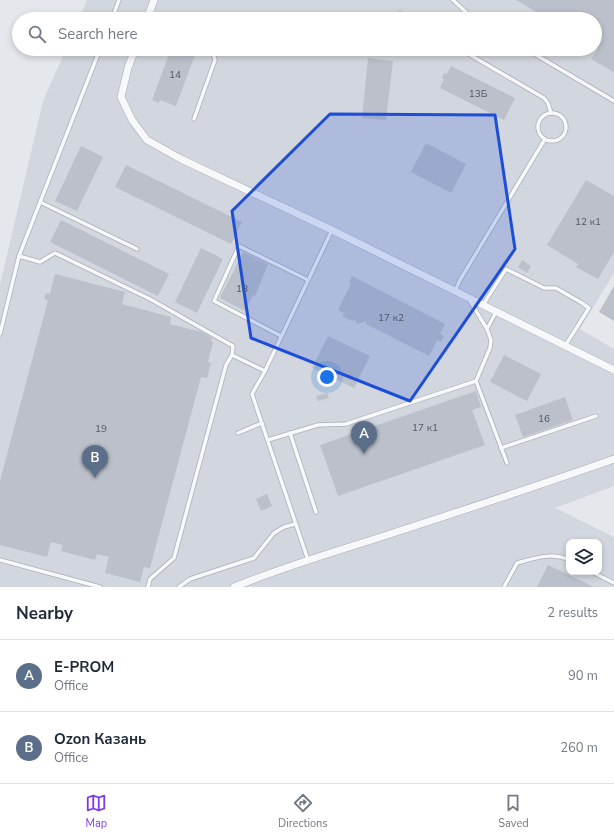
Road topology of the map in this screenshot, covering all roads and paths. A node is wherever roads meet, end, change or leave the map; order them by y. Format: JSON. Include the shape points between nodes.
{"nodes":[{"id":1,"x":119,"y":0,"type":"edge"},
{"id":2,"x":154,"y":0,"type":"edge"},
{"id":3,"x":453,"y":0,"type":"edge"},
{"id":4,"x":115,"y":12,"type":"edge"},
{"id":5,"x":150,"y":12,"type":"edge"},
{"id":6,"x":466,"y":12,"type":"edge"},
{"id":7,"x":97,"y":56,"type":"edge"},
{"id":8,"x":132,"y":56,"type":"edge"},
{"id":9,"x":214,"y":56,"type":"edge"},
{"id":10,"x":472,"y":56,"type":"edge"},
{"id":11,"x":538,"y":56,"type":"edge"},
{"id":12,"x":614,"y":101,"type":"edge"},
{"id":13,"x":551,"y":113,"type":"junction"},
{"id":14,"x":194,"y":118,"type":"dead end"},
{"id":15,"x":545,"y":139,"type":"junction"},
{"id":16,"x":40,"y":202,"type":"junction"},
{"id":17,"x":332,"y":230,"type":"junction"},
{"id":18,"x":137,"y":249,"type":"dead end"},
{"id":19,"x":19,"y":256,"type":"junction"},
{"id":20,"x":308,"y":280,"type":"junction"},
{"id":21,"x":455,"y":292,"type":"junction"},
{"id":22,"x":470,"y":300,"type":"junction"},
{"id":23,"x":482,"y":306,"type":"junction"},
{"id":24,"x":496,"y":312,"type":"junction"},
{"id":25,"x":488,"y":329,"type":"junction"},
{"id":26,"x":0,"y":334,"type":"edge"},
{"id":27,"x":281,"y":336,"type":"junction"},
{"id":28,"x":566,"y":346,"type":"junction"},
{"id":29,"x":232,"y":355,"type":"junction"},
{"id":30,"x":614,"y":370,"type":"edge"},
{"id":31,"x":265,"y":371,"type":"junction"},
{"id":32,"x":476,"y":381,"type":"junction"},
{"id":33,"x":596,"y":416,"type":"dead end"},
{"id":34,"x":262,"y":424,"type":"junction"},
{"id":35,"x":238,"y":433,"type":"dead end"},
{"id":36,"x":290,"y":433,"type":"junction"},
{"id":37,"x":268,"y":440,"type":"junction"},
{"id":38,"x":501,"y":448,"type":"junction"},
{"id":39,"x":614,"y":459,"type":"edge"},
{"id":40,"x":506,"y":463,"type":"dead end"},
{"id":41,"x":316,"y":512,"type":"dead end"},
{"id":42,"x":295,"y":524,"type":"junction"},
{"id":43,"x":566,"y":558,"type":"edge"},
{"id":44,"x":0,"y":560,"type":"edge"},
{"id":45,"x":308,"y":560,"type":"junction"},
{"id":46,"x":598,"y":575,"type":"edge"},
{"id":47,"x":614,"y":583,"type":"edge"},
{"id":48,"x":100,"y":587,"type":"edge"},
{"id":49,"x":148,"y":587,"type":"edge"},
{"id":50,"x":179,"y":587,"type":"edge"},
{"id":51,"x":234,"y":587,"type":"edge"},
{"id":52,"x":504,"y":587,"type":"edge"}],
"edges":[{"from":1,"to":4,"type":"lane"},
{"from":2,"to":5,"type":"street"},
{"from":3,"to":6,"type":"lane"},
{"from":7,"to":16,"type":"lane"},
{"from":8,"to":17,"type":"street","via":[[121,97],[132,120],[147,140]]},
{"from":9,"to":14,"type":"lane","via":[[215,60]]},
{"from":10,"to":13,"type":"lane","via":[[544,98]]},
{"from":11,"to":12,"type":"lane"},
{"from":13,"to":15,"type":"lane","via":[[544,116],[538,128]]},
{"from":13,"to":15,"type":"lane","via":[[558,114],[564,119],[565,134],[560,139],[552,141]]},
{"from":15,"to":21,"type":"lane"},
{"from":16,"to":18,"type":"lane"},
{"from":16,"to":19,"type":"lane"},
{"from":17,"to":20,"type":"lane"},
{"from":17,"to":21,"type":"street"},
{"from":19,"to":26,"type":"lane"},
{"from":19,"to":29,"type":"lane","via":[[40,262],[55,253],[150,299],[232,346]]},
{"from":20,"to":27,"type":"lane"},
{"from":20,"to":27,"type":"lane","via":[[239,246],[214,301]]},
{"from":21,"to":22,"type":"street"},
{"from":22,"to":23,"type":"street"},
{"from":22,"to":25,"type":"lane"},
{"from":23,"to":24,"type":"street"},
{"from":23,"to":28,"type":"lane","via":[[506,269],[544,288],[556,288],[589,308]]},
{"from":24,"to":25,"type":"lane"},
{"from":24,"to":28,"type":"street"},
{"from":25,"to":32,"type":"lane","via":[[490,348]]},
{"from":27,"to":31,"type":"lane"},
{"from":28,"to":30,"type":"street"},
{"from":29,"to":31,"type":"lane"},
{"from":29,"to":49,"type":"lane","via":[[226,366],[174,558],[150,579]]},
{"from":31,"to":34,"type":"lane","via":[[252,394]]},
{"from":32,"to":36,"type":"lane","via":[[346,424],[318,425]]},
{"from":32,"to":38,"type":"lane"},
{"from":33,"to":38,"type":"lane"},
{"from":34,"to":35,"type":"lane"},
{"from":34,"to":37,"type":"lane"},
{"from":36,"to":37,"type":"lane"},
{"from":36,"to":41,"type":"lane"},
{"from":37,"to":42,"type":"lane"},
{"from":38,"to":40,"type":"lane"},
{"from":39,"to":45,"type":"street"},
{"from":42,"to":45,"type":"lane"},
{"from":42,"to":50,"type":"lane","via":[[274,533],[254,558],[190,579]]},
{"from":43,"to":52,"type":"lane","via":[[545,555],[517,563]]},
{"from":44,"to":48,"type":"lane"},
{"from":45,"to":51,"type":"street"},
{"from":46,"to":47,"type":"lane"}]}
